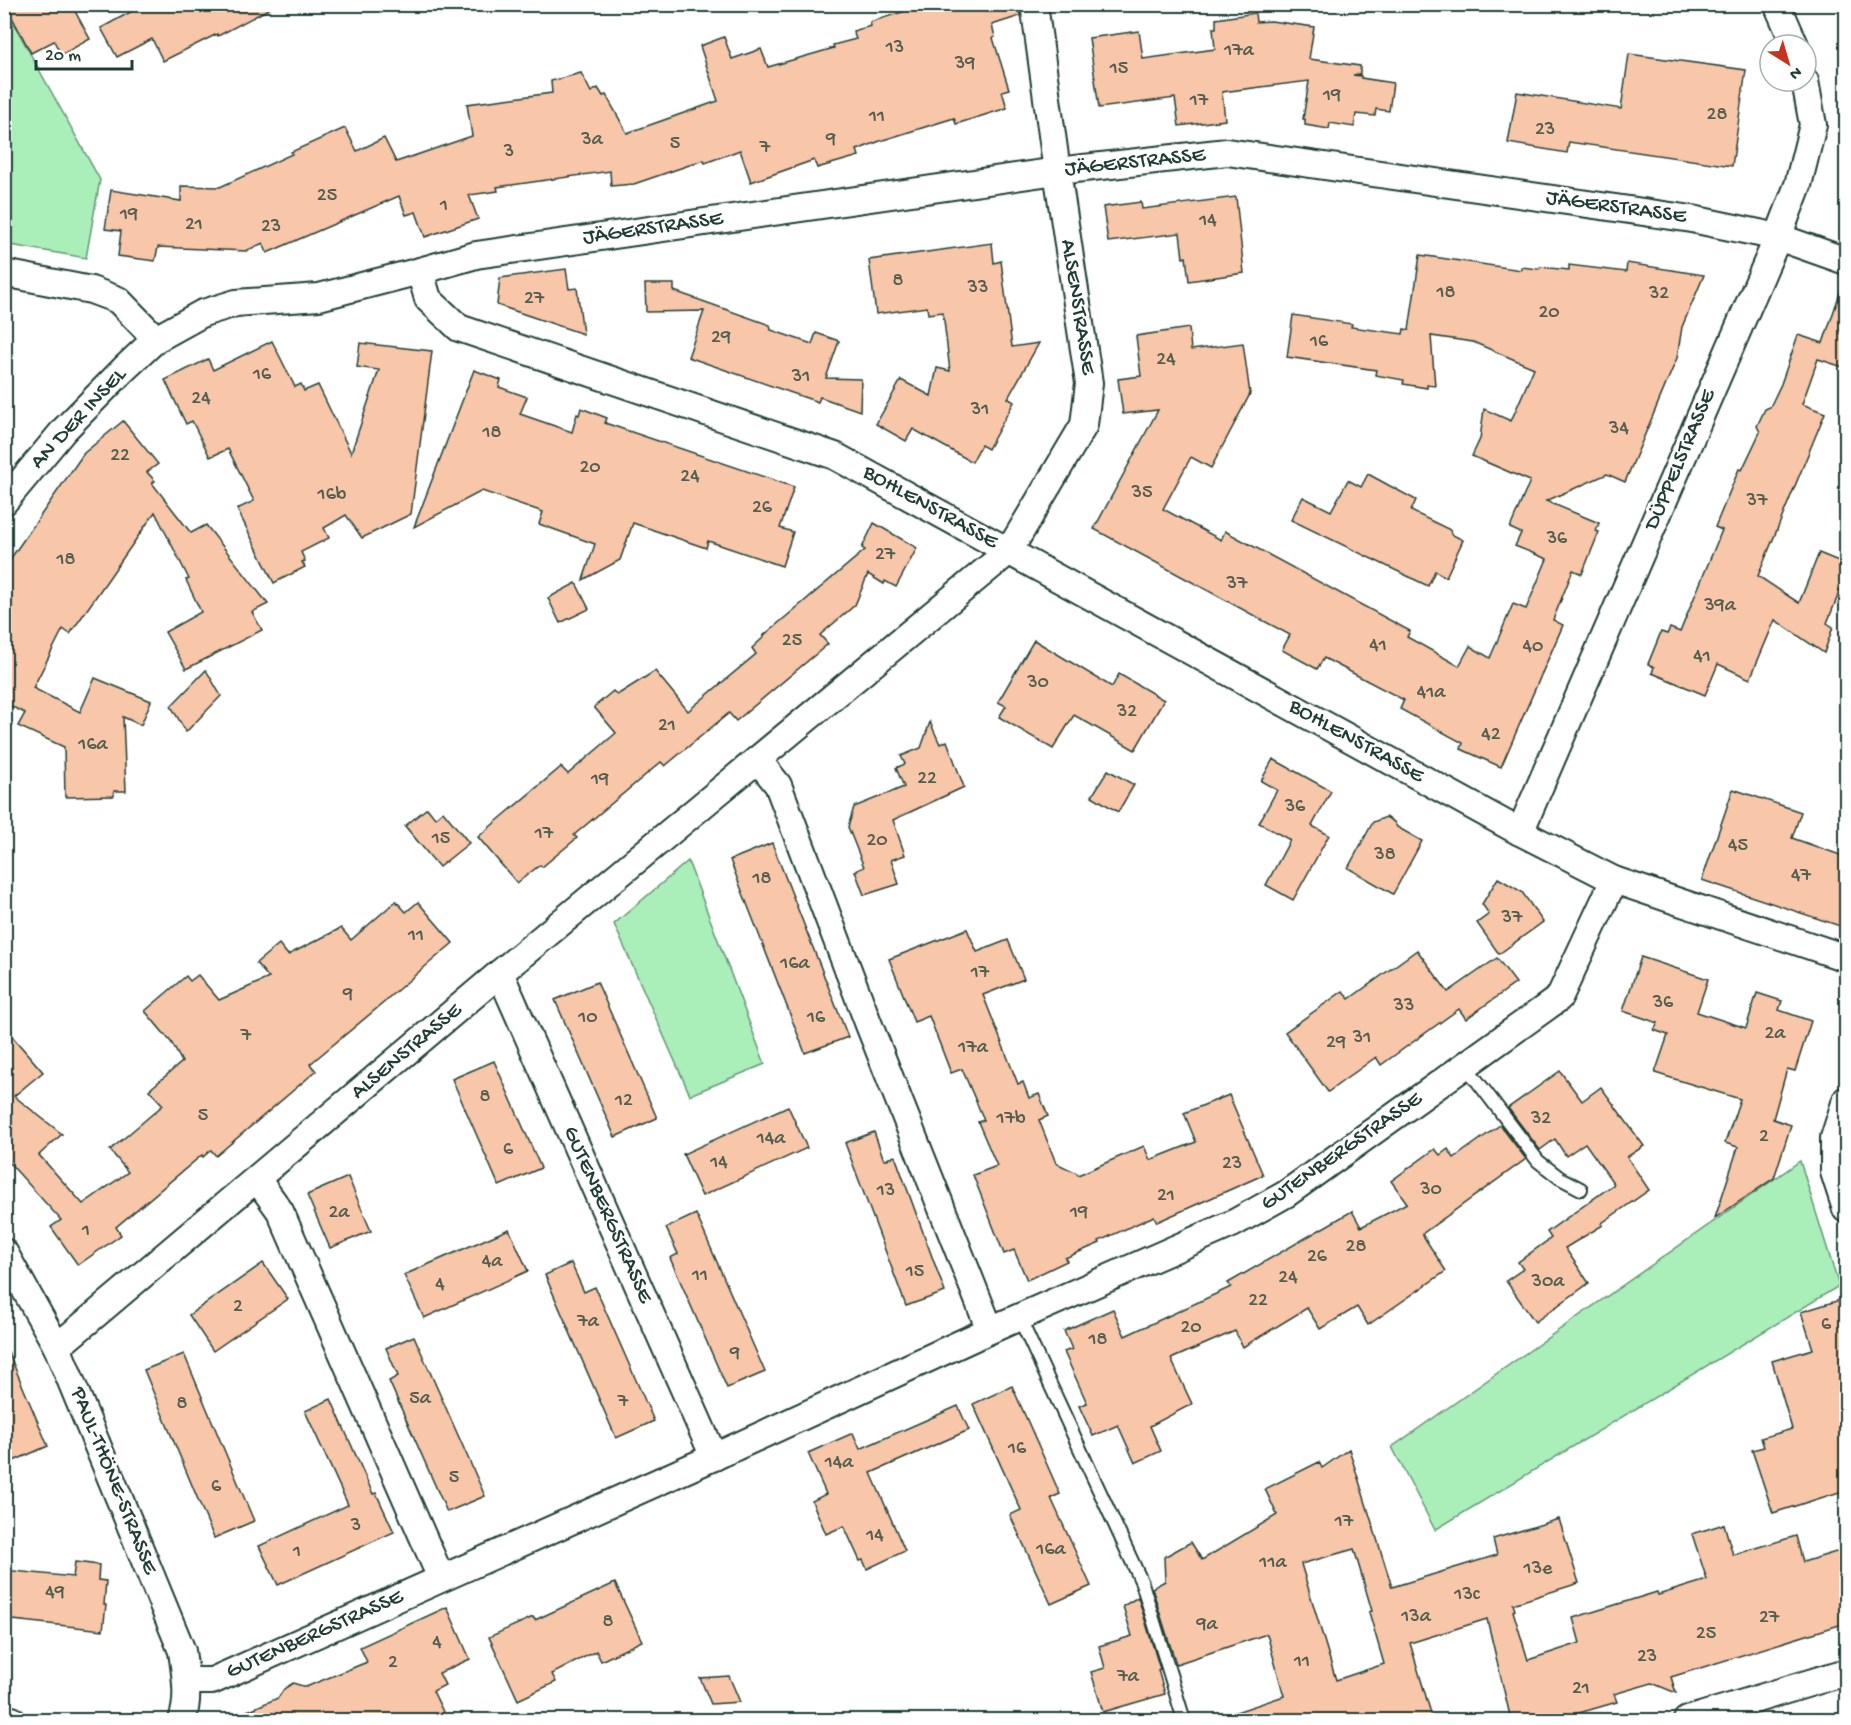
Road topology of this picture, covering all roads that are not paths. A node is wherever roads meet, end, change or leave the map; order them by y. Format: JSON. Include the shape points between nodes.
{"nodes":[{"id":1,"x":1034,"y":4,"type":"edge"},
{"id":2,"x":1777,"y":4,"type":"edge"},
{"id":3,"x":1790,"y":33,"type":"edge"},
{"id":4,"x":1807,"y":93,"type":"edge"},
{"id":5,"x":1057,"y":171,"type":"junction"},
{"id":6,"x":1778,"y":237,"type":"junction"},
{"id":7,"x":1846,"y":261,"type":"edge"},
{"id":8,"x":420,"y":272,"type":"junction"},
{"id":9,"x":4,"y":273,"type":"edge"},
{"id":10,"x":156,"y":339,"type":"junction"},
{"id":11,"x":4,"y":502,"type":"edge"},
{"id":12,"x":1009,"y":551,"type":"junction"},
{"id":13,"x":758,"y":760,"type":"junction"},
{"id":14,"x":1520,"y":832,"type":"junction"},
{"id":15,"x":1614,"y":880,"type":"junction"},
{"id":16,"x":1846,"y":958,"type":"edge"},
{"id":17,"x":500,"y":973,"type":"junction"},
{"id":18,"x":1465,"y":1065,"type":"junction"},
{"id":19,"x":1846,"y":1100,"type":"edge"},
{"id":20,"x":257,"y":1179,"type":"junction"},
{"id":21,"x":1581,"y":1189,"type":"dead end"},
{"id":22,"x":1846,"y":1209,"type":"edge"},
{"id":23,"x":4,"y":1251,"type":"edge"},
{"id":24,"x":1019,"y":1317,"type":"junction"},
{"id":25,"x":990,"y":1330,"type":"junction"},
{"id":26,"x":57,"y":1347,"type":"junction"},
{"id":27,"x":714,"y":1456,"type":"junction"},
{"id":28,"x":441,"y":1578,"type":"junction"},
{"id":29,"x":1846,"y":1672,"type":"edge"},
{"id":30,"x":186,"y":1681,"type":"junction"},
{"id":31,"x":4,"y":1718,"type":"edge"},
{"id":32,"x":12,"y":1720,"type":"edge"},
{"id":33,"x":182,"y":1720,"type":"edge"},
{"id":34,"x":1184,"y":1720,"type":"edge"},
{"id":35,"x":1687,"y":1720,"type":"edge"}],
"edges":[{"from":1,"to":5,"type":"street","name":"ALSENSTRASSE"},
{"from":2,"to":3,"type":"street"},
{"from":4,"to":6,"type":"street","name":"DÜPPELSTRASSE","via":[[1813,125],[1798,185]]},
{"from":5,"to":6,"type":"street","name":"JÄGERSTRASSE","via":[[1227,152],[1692,219]]},
{"from":5,"to":8,"type":"street","name":"JÄGERSTRASSE","via":[[476,255]]},
{"from":5,"to":12,"type":"street","name":"ALSENSTRASSE","via":[[1089,383],[1084,425]]},
{"from":6,"to":7,"type":"street","name":"JÄGERSTRASSE"},
{"from":6,"to":14,"type":"street","name":"DÜPPELSTRASSE"},
{"from":8,"to":10,"type":"street","via":[[319,297],[236,303],[203,313]]},
{"from":8,"to":12,"type":"street","name":"BOHLENSTRASSE","via":[[428,299],[459,328],[836,456]]},
{"from":9,"to":10,"type":"street","via":[[91,290],[118,300]]},
{"from":10,"to":11,"type":"street","name":"AN DER INSEL","via":[[64,430]]},
{"from":12,"to":13,"type":"street","name":"ALSENSTRASSE"},
{"from":12,"to":14,"type":"street","name":"BOHLENSTRASSE"},
{"from":13,"to":17,"type":"street","name":"ALSENSTRASSE"},
{"from":13,"to":25,"type":"street","via":[[778,785]]},
{"from":14,"to":15,"type":"street","name":"BOHLENSTRASSE"},
{"from":15,"to":16,"type":"street","name":"BOHLENSTRASSE"},
{"from":15,"to":18,"type":"street","name":"GUTENBERGSTRASSE","via":[[1559,998]]},
{"from":17,"to":20,"type":"street","name":"ALSENSTRASSE"},
{"from":17,"to":27,"type":"street","name":"GUTENBERGSTRASSE"},
{"from":18,"to":21,"type":"lane","via":[[1538,1161]]},
{"from":18,"to":24,"type":"street","name":"GUTENBERGSTRASSE","via":[[1286,1194],[1234,1223]]},
{"from":19,"to":22,"type":"street","via":[[1834,1138],[1834,1172]]},
{"from":20,"to":26,"type":"street","name":"ALSENSTRASSE"},
{"from":20,"to":28,"type":"street","via":[[280,1211]]},
{"from":23,"to":26,"type":"street","name":"PAUL-THÖNE-STRASSE"},
{"from":24,"to":25,"type":"street","name":"GUTENBERGSTRASSE"},
{"from":24,"to":34,"type":"lane","via":[[1142,1583]]},
{"from":25,"to":27,"type":"street","name":"GUTENBERGSTRASSE"},
{"from":26,"to":30,"type":"street","name":"PAUL-THÖNE-STRASSE","via":[[183,1651]]},
{"from":27,"to":28,"type":"street","name":"GUTENBERGSTRASSE"},
{"from":28,"to":30,"type":"street","name":"GUTENBERGSTRASSE","via":[[212,1681]]},
{"from":29,"to":35,"type":"street"},
{"from":30,"to":33,"type":"street","name":"PAUL-THÖNE-STRASSE"},
{"from":31,"to":32,"type":"street"}]}
